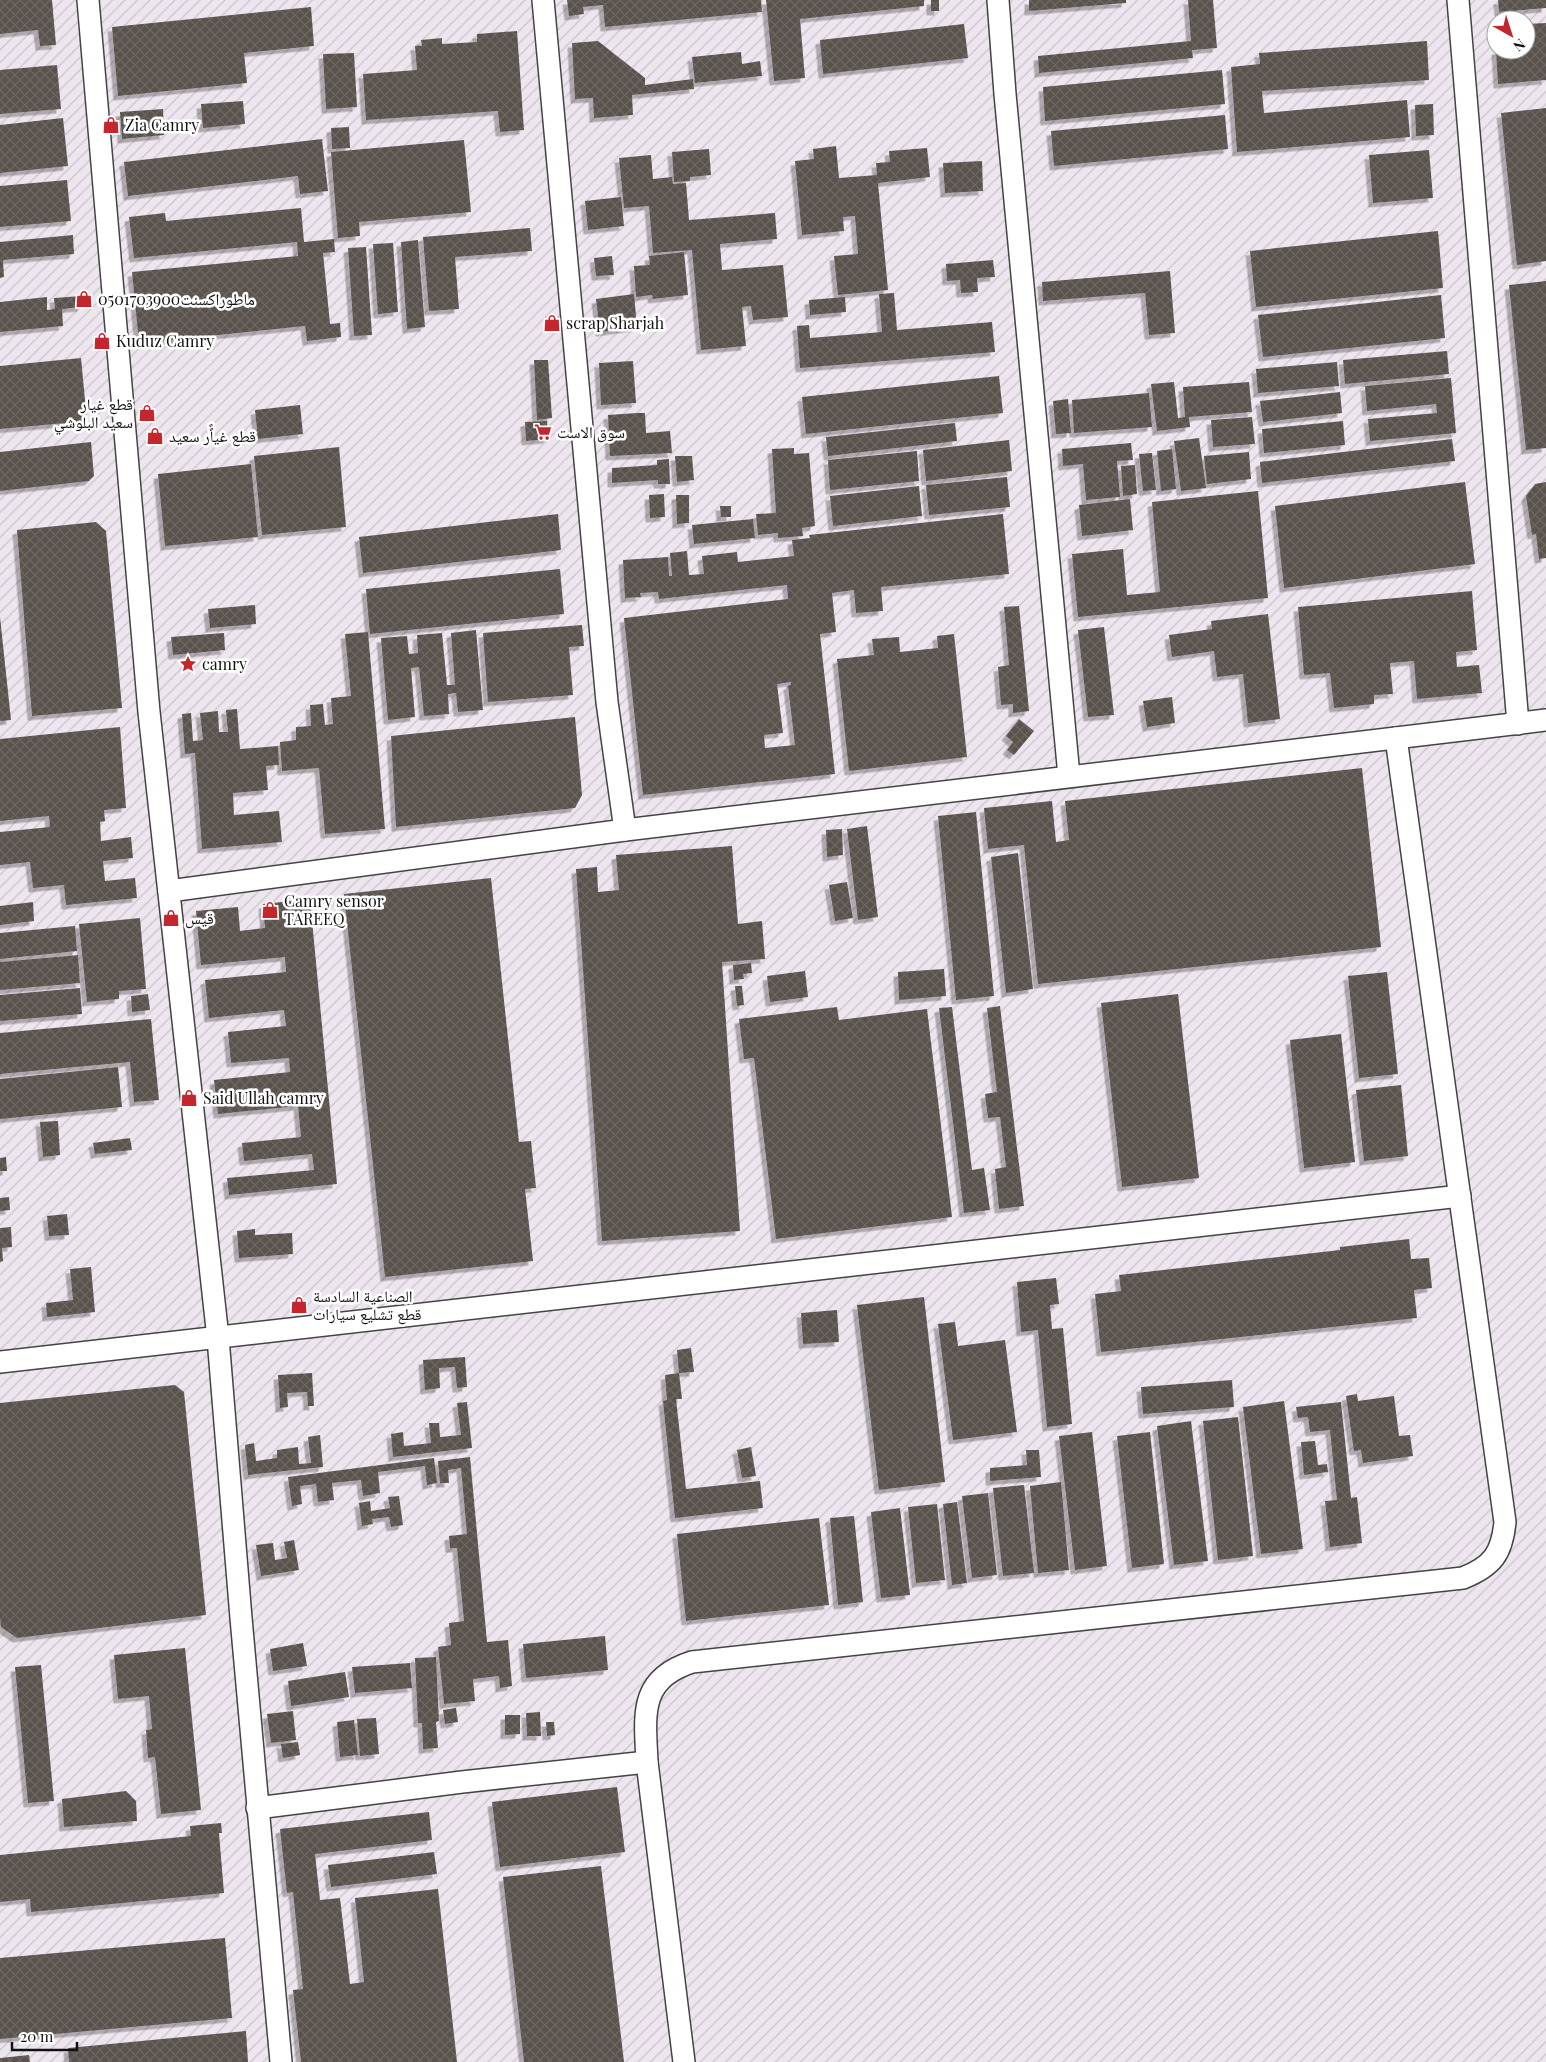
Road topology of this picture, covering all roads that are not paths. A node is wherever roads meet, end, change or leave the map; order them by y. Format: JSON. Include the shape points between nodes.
{"nodes":[{"id":1,"x":88,"y":0,"type":"edge"},
{"id":2,"x":542,"y":0,"type":"edge"},
{"id":3,"x":998,"y":0,"type":"edge"},
{"id":4,"x":1458,"y":0,"type":"edge"},
{"id":5,"x":1546,"y":720,"type":"edge"},
{"id":6,"x":1518,"y":724,"type":"junction"},
{"id":7,"x":1396,"y":738,"type":"junction"},
{"id":8,"x":1069,"y":776,"type":"junction"},
{"id":9,"x":625,"y":830,"type":"junction"},
{"id":10,"x":169,"y":891,"type":"junction"},
{"id":11,"x":1460,"y":1196,"type":"junction"},
{"id":12,"x":218,"y":1338,"type":"junction"},
{"id":13,"x":0,"y":1362,"type":"edge"},
{"id":14,"x":647,"y":1762,"type":"junction"},
{"id":15,"x":257,"y":1808,"type":"junction"},
{"id":16,"x":281,"y":2062,"type":"edge"},
{"id":17,"x":684,"y":2062,"type":"edge"}],
"edges":[{"from":1,"to":10,"type":"street","via":[[149,712]]},
{"from":2,"to":9,"type":"street","via":[[607,702]]},
{"from":3,"to":8,"type":"street"},
{"from":4,"to":6,"type":"street"},
{"from":5,"to":6,"type":"street"},
{"from":6,"to":7,"type":"street"},
{"from":7,"to":8,"type":"street"},
{"from":7,"to":11,"type":"street"},
{"from":8,"to":9,"type":"street"},
{"from":9,"to":10,"type":"street"},
{"from":10,"to":12,"type":"street"},
{"from":11,"to":12,"type":"street"},
{"from":11,"to":14,"type":"street","via":[[1505,1522],[1503,1540],[1495,1558],[1481,1571],[1463,1578],[692,1662],[676,1667],[652,1690],[646,1705]]},
{"from":12,"to":13,"type":"street"},
{"from":12,"to":15,"type":"street"},
{"from":14,"to":15,"type":"street"},
{"from":14,"to":17,"type":"street"},
{"from":15,"to":16,"type":"street"}]}
